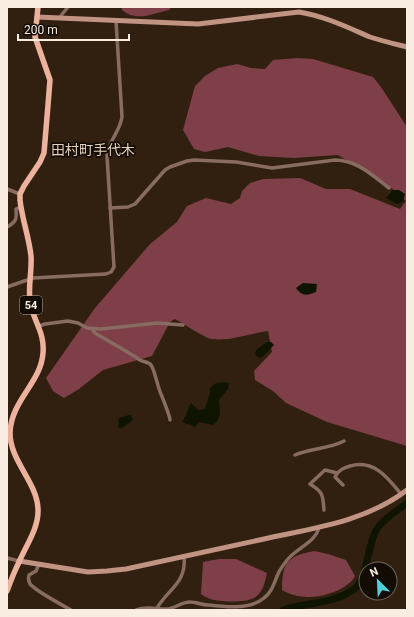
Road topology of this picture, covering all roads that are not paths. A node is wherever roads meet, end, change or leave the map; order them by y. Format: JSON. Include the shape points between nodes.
{"nodes":[{"id":1,"x":38,"y":7,"type":"edge"},
{"id":2,"x":68,"y":7,"type":"edge"},
{"id":3,"x":37,"y":17,"type":"junction"},
{"id":4,"x":59,"y":18,"type":"junction"},
{"id":5,"x":116,"y":21,"type":"junction"},
{"id":6,"x":407,"y":46,"type":"edge"},
{"id":7,"x":388,"y":188,"type":"dead end"},
{"id":8,"x":7,"y":189,"type":"edge"},
{"id":9,"x":20,"y":194,"type":"junction"},
{"id":10,"x":110,"y":208,"type":"junction"},
{"id":11,"x":21,"y":209,"type":"junction"},
{"id":12,"x":7,"y":227,"type":"edge"},
{"id":13,"x":30,"y":279,"type":"junction"},
{"id":14,"x":7,"y":287,"type":"edge"},
{"id":15,"x":183,"y":325,"type":"dead end"},
{"id":16,"x":39,"y":326,"type":"junction"},
{"id":17,"x":92,"y":329,"type":"junction"},
{"id":18,"x":170,"y":420,"type":"dead end"},
{"id":19,"x":9,"y":426,"type":"edge"},
{"id":20,"x":344,"y":441,"type":"dead end"},
{"id":21,"x":295,"y":455,"type":"dead end"},
{"id":22,"x":337,"y":473,"type":"junction"},
{"id":23,"x":343,"y":485,"type":"dead end"},
{"id":24,"x":407,"y":490,"type":"edge"},
{"id":25,"x":401,"y":494,"type":"junction"},
{"id":26,"x":324,"y":510,"type":"dead end"},
{"id":27,"x":319,"y":527,"type":"junction"},
{"id":28,"x":184,"y":556,"type":"junction"},
{"id":29,"x":7,"y":558,"type":"edge"},
{"id":30,"x":19,"y":561,"type":"junction"},
{"id":31,"x":39,"y":564,"type":"junction"},
{"id":32,"x":7,"y":590,"type":"edge"},
{"id":33,"x":157,"y":608,"type":"junction"},
{"id":34,"x":71,"y":610,"type":"edge"},
{"id":35,"x":136,"y":610,"type":"edge"}],
"edges":[{"from":1,"to":3,"type":"main road"},
{"from":2,"to":4,"type":"street"},
{"from":3,"to":4,"type":"street"},
{"from":3,"to":9,"type":"main road","via":[[35,37],[50,80],[48,105],[43,155]]},
{"from":4,"to":5,"type":"street"},
{"from":5,"to":6,"type":"street","via":[[198,24],[299,12],[336,22],[388,43]]},
{"from":5,"to":10,"type":"street","via":[[122,117],[107,149]]},
{"from":7,"to":10,"type":"street","via":[[356,164],[344,160],[272,168],[240,162],[194,160],[179,163],[165,170],[135,204]]},
{"from":8,"to":9,"type":"street"},
{"from":9,"to":11,"type":"main road","number":"54"},
{"from":10,"to":13,"type":"street","via":[[114,267],[110,272]]},
{"from":11,"to":12,"type":"street","via":[[16,209],[16,220]]},
{"from":11,"to":13,"type":"main road","number":"54","via":[[31,258]]},
{"from":13,"to":14,"type":"street"},
{"from":13,"to":16,"type":"main road","number":"54","via":[[30,300]]},
{"from":15,"to":17,"type":"street","via":[[157,323]]},
{"from":16,"to":17,"type":"street","via":[[68,321]]},
{"from":16,"to":19,"type":"main road","number":"54","via":[[44,348],[41,367],[18,404]]},
{"from":17,"to":18,"type":"street","via":[[153,366]]},
{"from":19,"to":30,"type":"main road","number":"54","via":[[13,451],[36,498],[38,509],[36,525]]},
{"from":20,"to":21,"type":"street"},
{"from":22,"to":23,"type":"street","via":[[335,477]]},
{"from":22,"to":25,"type":"street","via":[[353,465],[367,465],[387,477]]},
{"from":22,"to":26,"type":"street","via":[[325,470],[310,484],[323,494]]},
{"from":24,"to":25,"type":"street"},
{"from":25,"to":27,"type":"street","via":[[368,513]]},
{"from":27,"to":28,"type":"street"},
{"from":27,"to":33,"type":"street","via":[[316,535],[284,564],[268,594],[260,601],[244,606],[190,602],[172,609]]},
{"from":28,"to":31,"type":"street","via":[[107,571],[77,571]]},
{"from":28,"to":33,"type":"street","via":[[178,583]]},
{"from":29,"to":30,"type":"street"},
{"from":30,"to":31,"type":"street"},
{"from":30,"to":32,"type":"main road","number":"54"},
{"from":31,"to":34,"type":"street","via":[[36,571],[29,574],[30,582]]},
{"from":33,"to":35,"type":"street"}]}
